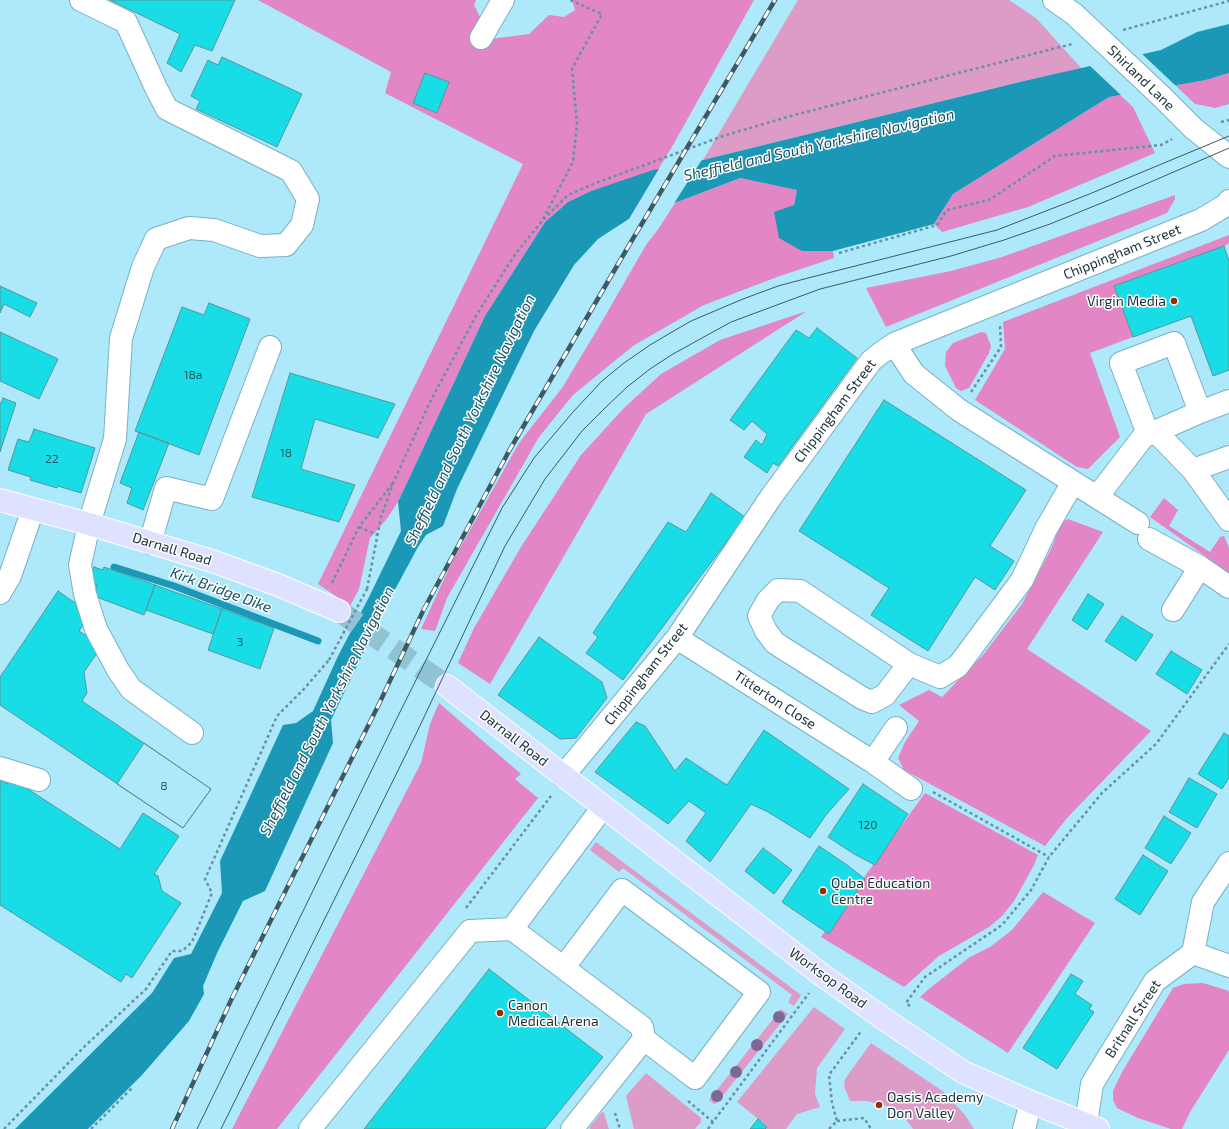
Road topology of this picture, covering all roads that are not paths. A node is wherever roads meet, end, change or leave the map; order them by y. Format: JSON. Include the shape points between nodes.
{"nodes":[{"id":1,"x":81,"y":0,"type":"edge"},
{"id":2,"x":502,"y":0,"type":"edge"},
{"id":3,"x":1054,"y":0,"type":"edge"},
{"id":4,"x":481,"y":38,"type":"dead end"},
{"id":5,"x":1229,"y":157,"type":"edge"},
{"id":6,"x":1229,"y":201,"type":"edge"},
{"id":7,"x":894,"y":344,"type":"junction"},
{"id":8,"x":270,"y":347,"type":"dead end"},
{"id":9,"x":1229,"y":401,"type":"edge"},
{"id":10,"x":1200,"y":412,"type":"junction"},
{"id":11,"x":1151,"y":433,"type":"junction"},
{"id":12,"x":1229,"y":457,"type":"edge"},
{"id":13,"x":1194,"y":470,"type":"junction"},
{"id":14,"x":1073,"y":482,"type":"junction"},
{"id":15,"x":1097,"y":497,"type":"junction"},
{"id":16,"x":0,"y":500,"type":"edge"},
{"id":17,"x":33,"y":509,"type":"junction"},
{"id":18,"x":1229,"y":520,"type":"edge"},
{"id":19,"x":89,"y":524,"type":"junction"},
{"id":20,"x":150,"y":543,"type":"junction"},
{"id":21,"x":1200,"y":567,"type":"junction"},
{"id":22,"x":1229,"y":587,"type":"edge"},
{"id":23,"x":0,"y":593,"type":"edge"},
{"id":24,"x":1173,"y":610,"type":"dead end"},
{"id":25,"x":339,"y":611,"type":"tunnel mouth"},
{"id":26,"x":677,"y":638,"type":"junction"},
{"id":27,"x":909,"y":664,"type":"junction"},
{"id":28,"x":447,"y":686,"type":"tunnel mouth"},
{"id":29,"x":896,"y":728,"type":"dead end"},
{"id":30,"x":192,"y":732,"type":"dead end"},
{"id":31,"x":873,"y":762,"type":"junction"},
{"id":32,"x":0,"y":768,"type":"edge"},
{"id":33,"x":563,"y":776,"type":"junction"},
{"id":34,"x":38,"y":780,"type":"dead end"},
{"id":35,"x":581,"y":789,"type":"joint"},
{"id":36,"x":911,"y":790,"type":"road end"},
{"id":37,"x":603,"y":807,"type":"junction"},
{"id":38,"x":1229,"y":863,"type":"edge"},
{"id":39,"x":512,"y":929,"type":"junction"},
{"id":40,"x":1193,"y":952,"type":"junction"},
{"id":41,"x":1229,"y":966,"type":"edge"},
{"id":42,"x":564,"y":967,"type":"junction"},
{"id":43,"x":644,"y":1039,"type":"junction"},
{"id":44,"x":1031,"y":1102,"type":"junction"},
{"id":45,"x":1092,"y":1127,"type":"edge"},
{"id":46,"x":310,"y":1129,"type":"edge"},
{"id":47,"x":572,"y":1129,"type":"edge"},
{"id":48,"x":1024,"y":1129,"type":"edge"}],
"edges":[{"from":1,"to":19,"type":"street","via":[[126,22],[167,109],[291,171],[308,199],[302,225],[286,245],[260,246],[214,230],[189,228],[156,239],[143,267],[121,338],[115,439]]},
{"from":2,"to":4,"type":"street"},
{"from":3,"to":5,"type":"street","name":"Shirland Lane","bridge":true,"via":[[1074,14],[1193,128]]},
{"from":6,"to":7,"type":"street","name":"Chippingham Street","via":[[1201,220]]},
{"from":7,"to":14,"type":"street","via":[[914,374],[959,410]]},
{"from":7,"to":26,"type":"street","name":"Chippingham Street","via":[[871,361],[771,497]]},
{"from":8,"to":20,"type":"street","via":[[212,499],[166,488]]},
{"from":9,"to":10,"type":"street"},
{"from":10,"to":11,"type":"street"},
{"from":10,"to":11,"type":"street","via":[[1174,343],[1121,363]]},
{"from":11,"to":13,"type":"street"},
{"from":11,"to":15,"type":"street","via":[[1143,437]]},
{"from":12,"to":13,"type":"street"},
{"from":13,"to":18,"type":"street"},
{"from":14,"to":15,"type":"street"},
{"from":14,"to":27,"type":"street","via":[[1046,528],[1022,580],[958,666],[940,677]]},
{"from":15,"to":21,"type":"street","via":[[1143,531]]},
{"from":16,"to":17,"type":"main road","name":"Darnall Road"},
{"from":17,"to":19,"type":"main road","name":"Darnall Road"},
{"from":17,"to":23,"type":"street","via":[[10,576]]},
{"from":19,"to":20,"type":"main road","name":"Darnall Road"},
{"from":19,"to":30,"type":"street","via":[[80,565],[85,594],[96,629],[131,689]]},
{"from":20,"to":25,"type":"main road","name":"Darnall Road","via":[[243,572]]},
{"from":21,"to":22,"type":"street"},
{"from":21,"to":24,"type":"street"},
{"from":26,"to":31,"type":"street","name":"Titterton Close"},
{"from":26,"to":33,"type":"street","name":"Chippingham Street"},
{"from":27,"to":27,"type":"street","via":[[800,591],[778,590],[768,600],[759,616],[775,642],[872,702],[885,695]]},
{"from":28,"to":33,"type":"main road","name":"Darnall Road"},
{"from":29,"to":31,"type":"street"},
{"from":31,"to":36,"type":"street","name":"Titterton Close"},
{"from":32,"to":34,"type":"street"},
{"from":33,"to":35,"type":"main road","name":"Darnall Road"},
{"from":35,"to":37,"type":"main road","name":"Worksop Road"},
{"from":37,"to":39,"type":"street"},
{"from":37,"to":44,"type":"main road","name":"Worksop Road","via":[[822,975],[876,1013],[963,1072]]},
{"from":38,"to":40,"type":"street","via":[[1203,902]]},
{"from":39,"to":42,"type":"street"},
{"from":39,"to":46,"type":"street","via":[[470,931]]},
{"from":40,"to":41,"type":"street"},
{"from":40,"to":45,"type":"street","name":"Britnall Street","via":[[1155,981],[1092,1084]]},
{"from":42,"to":43,"type":"street","via":[[642,1026]]},
{"from":42,"to":43,"type":"street","via":[[622,890],[759,992],[696,1078]]},
{"from":43,"to":47,"type":"street"},
{"from":44,"to":45,"type":"main road","name":"Worksop Road"},
{"from":44,"to":48,"type":"street"}]}
